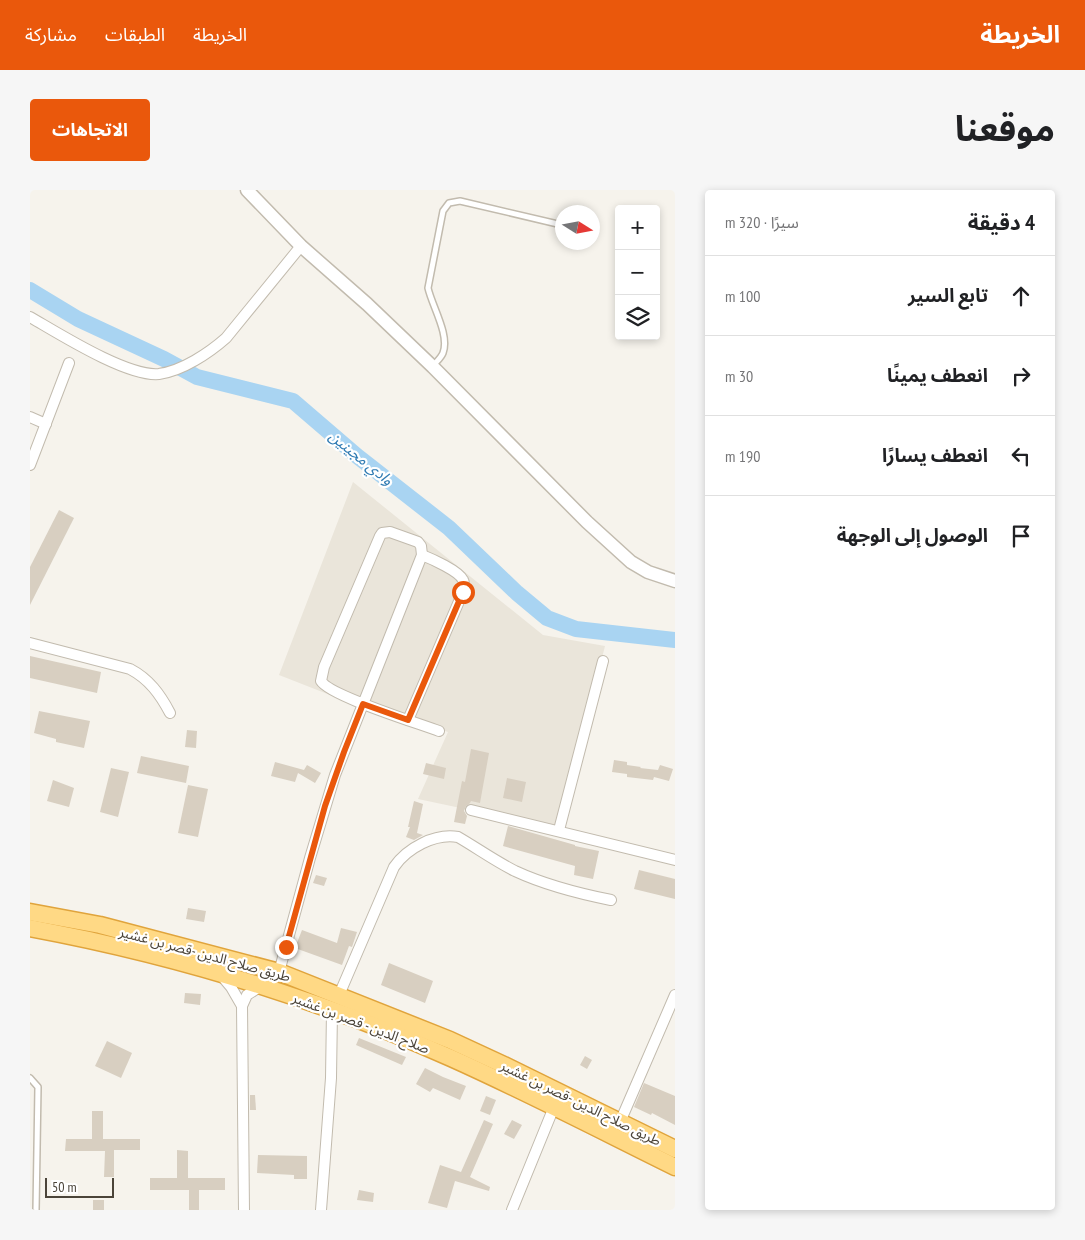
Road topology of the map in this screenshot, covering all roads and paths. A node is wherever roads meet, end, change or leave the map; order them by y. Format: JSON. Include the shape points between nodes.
{"nodes":[{"id":1,"x":247,"y":190,"type":"edge"},
{"id":2,"x":555,"y":223,"type":"edge"},
{"id":3,"x":301,"y":246,"type":"junction"},
{"id":4,"x":30,"y":317,"type":"edge"},
{"id":5,"x":69,"y":363,"type":"dead end"},
{"id":6,"x":433,"y":367,"type":"junction"},
{"id":7,"x":30,"y":417,"type":"edge"},
{"id":8,"x":46,"y":424,"type":"junction"},
{"id":9,"x":30,"y":465,"type":"edge"},
{"id":10,"x":422,"y":555,"type":"junction"},
{"id":11,"x":675,"y":581,"type":"edge"},
{"id":12,"x":30,"y":643,"type":"edge"},
{"id":13,"x":603,"y":661,"type":"dead end"},
{"id":14,"x":363,"y":704,"type":"junction"},
{"id":15,"x":170,"y":713,"type":"dead end"},
{"id":16,"x":408,"y":720,"type":"junction"},
{"id":17,"x":439,"y":731,"type":"dead end"},
{"id":18,"x":471,"y":810,"type":"dead end"},
{"id":19,"x":559,"y":830,"type":"junction"},
{"id":20,"x":675,"y":860,"type":"edge"},
{"id":21,"x":612,"y":900,"type":"dead end"},
{"id":22,"x":30,"y":912,"type":"edge"},
{"id":23,"x":30,"y":928,"type":"edge"},
{"id":24,"x":217,"y":972,"type":"junction"},
{"id":25,"x":279,"y":972,"type":"junction"},
{"id":26,"x":261,"y":986,"type":"junction"},
{"id":27,"x":339,"y":995,"type":"junction"},
{"id":28,"x":675,"y":995,"type":"edge"},
{"id":29,"x":242,"y":1006,"type":"junction"},
{"id":30,"x":332,"y":1011,"type":"junction"},
{"id":31,"x":30,"y":1078,"type":"edge"},
{"id":32,"x":554,"y":1107,"type":"junction"},
{"id":33,"x":620,"y":1122,"type":"junction"},
{"id":34,"x":675,"y":1149,"type":"edge"},
{"id":35,"x":675,"y":1167,"type":"edge"},
{"id":36,"x":33,"y":1177,"type":"edge"},
{"id":37,"x":36,"y":1210,"type":"edge"},
{"id":38,"x":244,"y":1210,"type":"edge"},
{"id":39,"x":321,"y":1210,"type":"edge"},
{"id":40,"x":512,"y":1210,"type":"edge"}],
"edges":[{"from":1,"to":3,"type":"street"},
{"from":2,"to":6,"type":"lane","via":[[460,200],[449,202],[443,211],[428,288],[444,339],[443,353]]},
{"from":3,"to":4,"type":"street","via":[[226,338],[197,359],[169,372],[133,371]]},
{"from":3,"to":6,"type":"street"},
{"from":5,"to":8,"type":"street"},
{"from":6,"to":11,"type":"street","via":[[548,484],[631,562]]},
{"from":7,"to":8,"type":"street"},
{"from":8,"to":9,"type":"street"},
{"from":10,"to":14,"type":"street"},
{"from":10,"to":14,"type":"street","via":[[418,542],[390,532],[382,534],[324,667],[320,681],[325,687]]},
{"from":10,"to":16,"type":"street","via":[[457,573],[464,583]]},
{"from":12,"to":15,"type":"street","via":[[130,669],[150,683]]},
{"from":13,"to":19,"type":"street"},
{"from":14,"to":16,"type":"street"},
{"from":14,"to":25,"type":"street","via":[[325,806]]},
{"from":16,"to":17,"type":"street"},
{"from":18,"to":19,"type":"street"},
{"from":19,"to":20,"type":"street"},
{"from":21,"to":27,"type":"street","via":[[533,878],[458,837],[448,835],[410,850],[394,867]]},
{"from":22,"to":25,"type":"highway","name":"طريق صلاح الدين -قصر بن غشير","via":[[100,925]]},
{"from":23,"to":24,"type":"highway","name":"صلاح الدين - قصر بن غشير","via":[[95,940]]},
{"from":24,"to":26,"type":"highway","name":"صلاح الدين - قصر بن غشير"},
{"from":24,"to":29,"type":"street"},
{"from":25,"to":27,"type":"highway","name":"طريق صلاح الدين -قصر بن غشير"},
{"from":26,"to":29,"type":"street","via":[[248,995]]},
{"from":26,"to":30,"type":"highway","name":"صلاح الدين - قصر بن غشير"},
{"from":27,"to":33,"type":"highway","name":"طريق صلاح الدين -قصر بن غشير","via":[[459,1044]]},
{"from":28,"to":33,"type":"street"},
{"from":29,"to":38,"type":"street"},
{"from":30,"to":32,"type":"highway","name":"صلاح الدين - قصر بن غشير","via":[[450,1058]]},
{"from":30,"to":39,"type":"street","via":[[331,1078]]},
{"from":31,"to":36,"type":"lane","via":[[38,1087],[38,1150]]},
{"from":32,"to":35,"type":"highway","name":"صلاح الدين - قصر بن غشير"},
{"from":32,"to":40,"type":"street"},
{"from":33,"to":34,"type":"highway","name":"طريق صلاح الدين -قصر بن غشير"},
{"from":36,"to":37,"type":"lane"}]}
